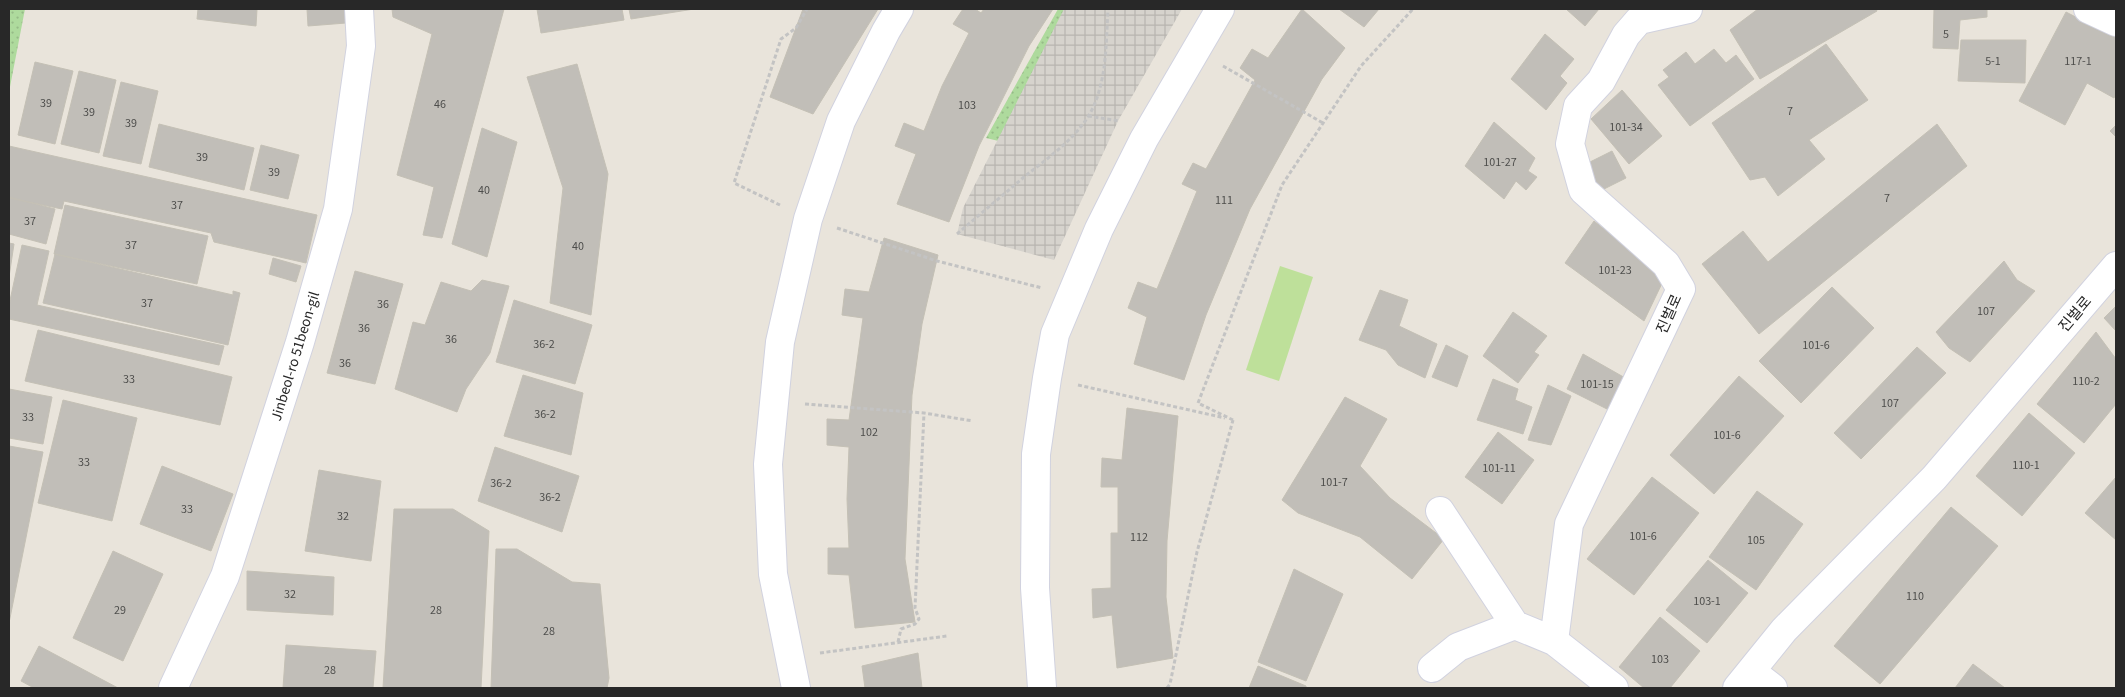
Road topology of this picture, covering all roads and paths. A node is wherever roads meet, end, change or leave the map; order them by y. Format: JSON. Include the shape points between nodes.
{"nodes":[{"id":1,"x":359,"y":9,"type":"edge"},
{"id":2,"x":807,"y":9,"type":"edge"},
{"id":3,"x":899,"y":9,"type":"edge"},
{"id":4,"x":1108,"y":9,"type":"edge"},
{"id":5,"x":1220,"y":9,"type":"edge"},
{"id":6,"x":1413,"y":9,"type":"edge"},
{"id":7,"x":1688,"y":9,"type":"edge"},
{"id":8,"x":2088,"y":9,"type":"edge"},
{"id":9,"x":2116,"y":22,"type":"edge"},
{"id":10,"x":1195,"y":50,"type":"junction"},
{"id":11,"x":1323,"y":123,"type":"junction"},
{"id":12,"x":808,"y":219,"type":"junction"},
{"id":13,"x":957,"y":234,"type":"dead end"},
{"id":14,"x":2116,"y":266,"type":"edge"},
{"id":15,"x":1072,"y":296,"type":"junction"},
{"id":16,"x":1047,"y":378,"type":"junction"},
{"id":17,"x":775,"y":401,"type":"junction"},
{"id":18,"x":924,"y":413,"type":"junction"},
{"id":19,"x":1233,"y":420,"type":"junction"},
{"id":20,"x":973,"y":421,"type":"dead end"},
{"id":21,"x":1440,"y":511,"type":"dead end"},
{"id":22,"x":1515,"y":625,"type":"junction"},
{"id":23,"x":948,"y":636,"type":"dead end"},
{"id":24,"x":1554,"y":641,"type":"junction"},
{"id":25,"x":898,"y":642,"type":"junction"},
{"id":26,"x":790,"y":658,"type":"junction"},
{"id":27,"x":1432,"y":668,"type":"dead end"},
{"id":28,"x":1744,"y":680,"type":"edge"},
{"id":29,"x":173,"y":688,"type":"edge"},
{"id":30,"x":796,"y":688,"type":"edge"},
{"id":31,"x":1042,"y":688,"type":"edge"},
{"id":32,"x":1167,"y":688,"type":"edge"},
{"id":33,"x":1614,"y":688,"type":"edge"},
{"id":34,"x":1773,"y":688,"type":"edge"}],
"edges":[{"from":1,"to":29,"type":"street","name":"Jinbeol-ro 51beon-gil","via":[[361,46],[338,209],[300,342],[224,576]]},
{"from":2,"to":12,"type":"path","via":[[796,28],[781,38],[734,183]]},
{"from":3,"to":12,"type":"street","via":[[841,121]]},
{"from":4,"to":13,"type":"path","via":[[1105,68],[1095,104],[1088,116],[1051,155]]},
{"from":5,"to":10,"type":"street"},
{"from":6,"to":11,"type":"path","via":[[1361,66]]},
{"from":7,"to":24,"type":"street","name":"진벌로","via":[[1639,20],[1626,35],[1601,81],[1578,106],[1570,144],[1583,190],[1666,264],[1681,289],[1569,524]]},
{"from":8,"to":9,"type":"street"},
{"from":10,"to":11,"type":"path"},
{"from":10,"to":15,"type":"street","via":[[1098,229]]},
{"from":11,"to":19,"type":"path","via":[[1282,185],[1198,403]]},
{"from":12,"to":15,"type":"path","via":[[937,261]]},
{"from":12,"to":17,"type":"street","via":[[780,342]]},
{"from":14,"to":28,"type":"street","name":"진벌로","via":[[1934,478],[1784,630]]},
{"from":15,"to":16,"type":"street","via":[[1055,334]]},
{"from":16,"to":19,"type":"path"},
{"from":16,"to":31,"type":"street","via":[[1036,454],[1035,588]]},
{"from":17,"to":18,"type":"path"},
{"from":17,"to":26,"type":"street","via":[[768,464],[773,574]]},
{"from":18,"to":20,"type":"path"},
{"from":18,"to":25,"type":"path","via":[[915,608],[919,620],[901,629]]},
{"from":19,"to":32,"type":"path","via":[[1197,552]]},
{"from":21,"to":22,"type":"street"},
{"from":22,"to":24,"type":"street"},
{"from":22,"to":27,"type":"street","via":[[1458,646]]},
{"from":23,"to":25,"type":"path"},
{"from":24,"to":33,"type":"street"},
{"from":25,"to":26,"type":"path"},
{"from":26,"to":30,"type":"street"},
{"from":28,"to":34,"type":"street"}]}
